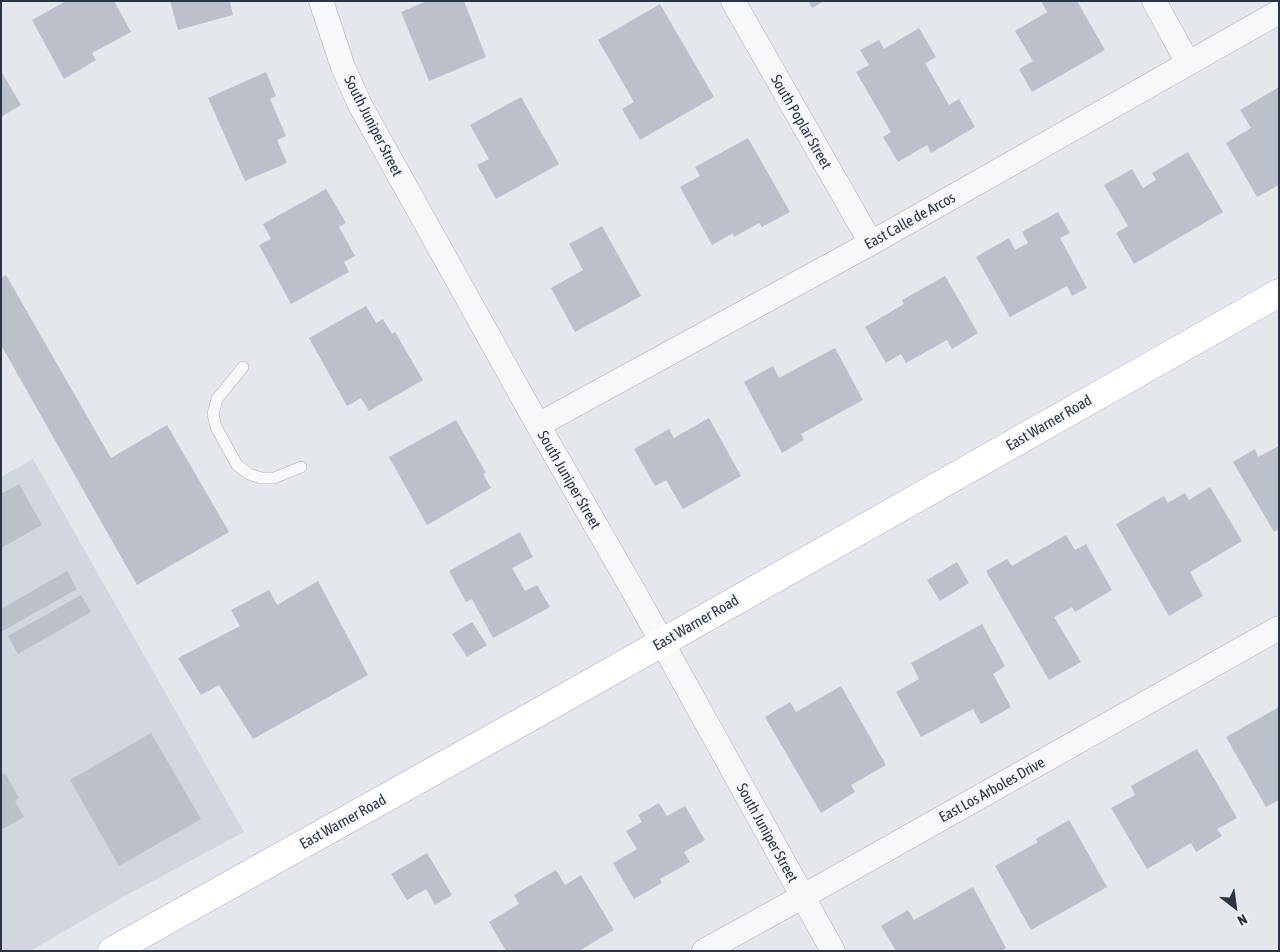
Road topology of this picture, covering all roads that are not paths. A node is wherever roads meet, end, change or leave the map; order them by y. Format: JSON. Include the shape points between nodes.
{"nodes":[{"id":1,"x":322,"y":1,"type":"edge"},
{"id":2,"x":733,"y":1,"type":"edge"},
{"id":3,"x":1154,"y":1,"type":"edge"},
{"id":4,"x":1279,"y":12,"type":"edge"},
{"id":5,"x":1188,"y":63,"type":"junction"},
{"id":6,"x":870,"y":243,"type":"junction"},
{"id":7,"x":1279,"y":293,"type":"edge"},
{"id":8,"x":244,"y":367,"type":"dead end"},
{"id":9,"x":538,"y":425,"type":"junction"},
{"id":10,"x":301,"y":467,"type":"dead end"},
{"id":11,"x":1279,"y":628,"type":"edge"},
{"id":12,"x":662,"y":643,"type":"junction"},
{"id":13,"x":802,"y":897,"type":"junction"},
{"id":14,"x":112,"y":951,"type":"edge"},
{"id":15,"x":704,"y":951,"type":"edge"},
{"id":16,"x":833,"y":951,"type":"edge"}],
"edges":[{"from":1,"to":9,"type":"street","name":"South Juniper Street","via":[[343,67],[360,105]]},
{"from":2,"to":6,"type":"street","name":"South Poplar Street"},
{"from":3,"to":5,"type":"street"},
{"from":4,"to":5,"type":"street","name":"East Calle de Arcos"},
{"from":5,"to":6,"type":"street","name":"East Calle de Arcos"},
{"from":6,"to":9,"type":"street","name":"East Calle de Arcos"},
{"from":7,"to":12,"type":"main road","name":"East Warner Road"},
{"from":8,"to":10,"type":"lane","via":[[217,399],[212,414],[237,465],[261,478],[274,478]]},
{"from":9,"to":12,"type":"street","name":"South Juniper Street"},
{"from":11,"to":13,"type":"street","name":"East Los Arboles Drive"},
{"from":12,"to":13,"type":"street","name":"South Juniper Street"},
{"from":12,"to":14,"type":"main road","name":"East Warner Road"},
{"from":13,"to":15,"type":"street","name":"East Los Arboles Drive"},
{"from":13,"to":16,"type":"street","name":"South Juniper Street"}]}
